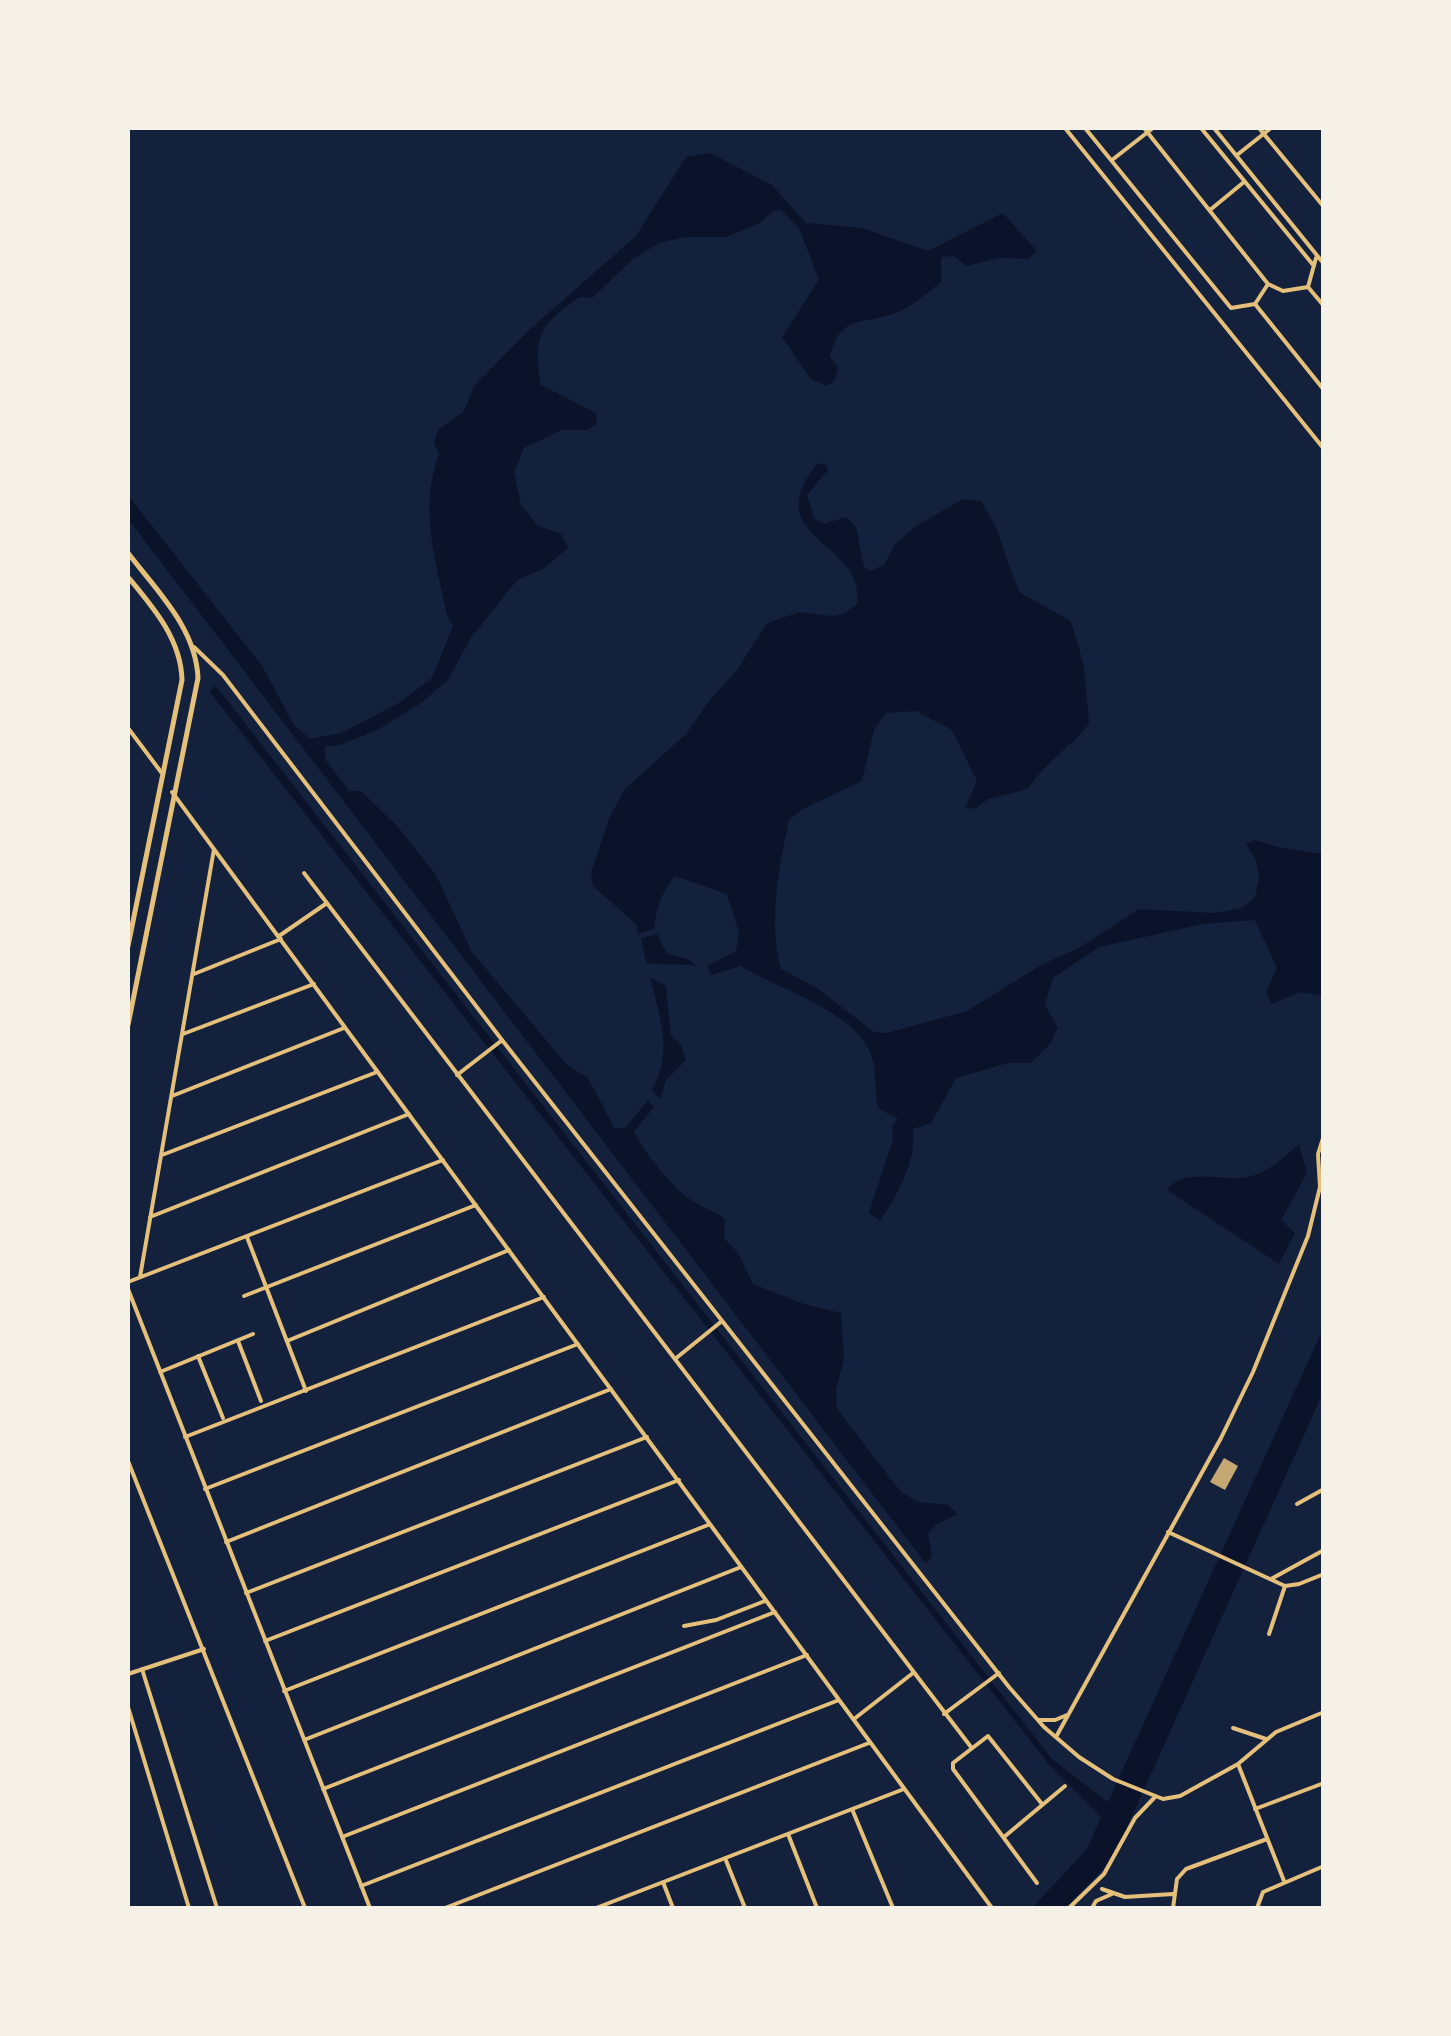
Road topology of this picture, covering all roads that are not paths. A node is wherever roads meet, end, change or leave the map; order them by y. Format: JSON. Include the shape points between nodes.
{"nodes":[{"id":1,"x":1064,"y":128,"type":"edge"},
{"id":2,"x":1086,"y":128,"type":"edge"},
{"id":3,"x":1201,"y":128,"type":"edge"},
{"id":4,"x":1214,"y":128,"type":"edge"},
{"id":5,"x":1259,"y":128,"type":"edge"},
{"id":6,"x":1271,"y":128,"type":"edge"},
{"id":7,"x":1148,"y":129,"type":"edge"},
{"id":8,"x":1264,"y":133,"type":"junction"},
{"id":9,"x":1236,"y":156,"type":"junction"},
{"id":10,"x":1112,"y":160,"type":"junction"},
{"id":11,"x":1244,"y":182,"type":"junction"},
{"id":12,"x":1324,"y":206,"type":"edge"},
{"id":13,"x":1210,"y":210,"type":"junction"},
{"id":14,"x":1317,"y":256,"type":"junction"},
{"id":15,"x":1324,"y":264,"type":"edge"},
{"id":16,"x":1314,"y":266,"type":"junction"},
{"id":17,"x":1268,"y":284,"type":"junction"},
{"id":18,"x":1308,"y":287,"type":"junction"},
{"id":19,"x":1255,"y":304,"type":"junction"},
{"id":20,"x":1324,"y":306,"type":"edge"},
{"id":21,"x":1324,"y":390,"type":"edge"},
{"id":22,"x":1324,"y":449,"type":"edge"},
{"id":23,"x":128,"y":554,"type":"edge"},
{"id":24,"x":128,"y":577,"type":"edge"},
{"id":25,"x":194,"y":647,"type":"junction"},
{"id":26,"x":128,"y":728,"type":"edge"},
{"id":27,"x":162,"y":774,"type":"junction"},
{"id":28,"x":172,"y":792,"type":"junction"},
{"id":29,"x":214,"y":849,"type":"junction"},
{"id":30,"x":304,"y":872,"type":"dead end"},
{"id":31,"x":327,"y":903,"type":"junction"},
{"id":32,"x":280,"y":938,"type":"junction"},
{"id":33,"x":128,"y":946,"type":"edge"},
{"id":34,"x":194,"y":974,"type":"junction"},
{"id":35,"x":314,"y":984,"type":"junction"},
{"id":36,"x":128,"y":1024,"type":"edge"},
{"id":37,"x":346,"y":1027,"type":"junction"},
{"id":38,"x":183,"y":1034,"type":"junction"},
{"id":39,"x":502,"y":1040,"type":"junction"},
{"id":40,"x":378,"y":1072,"type":"junction"},
{"id":41,"x":457,"y":1074,"type":"junction"},
{"id":42,"x":172,"y":1096,"type":"junction"},
{"id":43,"x":410,"y":1114,"type":"junction"},
{"id":44,"x":1324,"y":1134,"type":"edge"},
{"id":45,"x":162,"y":1155,"type":"junction"},
{"id":46,"x":443,"y":1160,"type":"junction"},
{"id":47,"x":476,"y":1204,"type":"junction"},
{"id":48,"x":150,"y":1217,"type":"junction"},
{"id":49,"x":246,"y":1236,"type":"junction"},
{"id":50,"x":509,"y":1250,"type":"junction"},
{"id":51,"x":140,"y":1278,"type":"junction"},
{"id":52,"x":128,"y":1282,"type":"edge"},
{"id":53,"x":265,"y":1286,"type":"junction"},
{"id":54,"x":128,"y":1289,"type":"edge"},
{"id":55,"x":244,"y":1296,"type":"dead end"},
{"id":56,"x":544,"y":1298,"type":"junction"},
{"id":57,"x":722,"y":1321,"type":"junction"},
{"id":58,"x":254,"y":1334,"type":"dead end"},
{"id":59,"x":238,"y":1341,"type":"junction"},
{"id":60,"x":287,"y":1341,"type":"junction"},
{"id":61,"x":578,"y":1344,"type":"junction"},
{"id":62,"x":198,"y":1356,"type":"junction"},
{"id":63,"x":674,"y":1360,"type":"junction"},
{"id":64,"x":160,"y":1372,"type":"junction"},
{"id":65,"x":611,"y":1389,"type":"junction"},
{"id":66,"x":306,"y":1392,"type":"junction"},
{"id":67,"x":261,"y":1402,"type":"dead end"},
{"id":68,"x":222,"y":1418,"type":"dead end"},
{"id":69,"x":185,"y":1436,"type":"junction"},
{"id":70,"x":647,"y":1437,"type":"junction"},
{"id":71,"x":128,"y":1461,"type":"edge"},
{"id":72,"x":679,"y":1480,"type":"junction"},
{"id":73,"x":205,"y":1489,"type":"junction"},
{"id":74,"x":1324,"y":1489,"type":"edge"},
{"id":75,"x":1297,"y":1504,"type":"dead end"},
{"id":76,"x":711,"y":1524,"type":"junction"},
{"id":77,"x":1168,"y":1532,"type":"junction"},
{"id":78,"x":226,"y":1542,"type":"junction"},
{"id":79,"x":1324,"y":1550,"type":"edge"},
{"id":80,"x":742,"y":1567,"type":"junction"},
{"id":81,"x":1324,"y":1574,"type":"edge"},
{"id":82,"x":1268,"y":1580,"type":"junction"},
{"id":83,"x":1285,"y":1586,"type":"junction"},
{"id":84,"x":246,"y":1593,"type":"junction"},
{"id":85,"x":767,"y":1600,"type":"junction"},
{"id":86,"x":775,"y":1612,"type":"junction"},
{"id":87,"x":684,"y":1626,"type":"dead end"},
{"id":88,"x":1270,"y":1634,"type":"dead end"},
{"id":89,"x":265,"y":1641,"type":"junction"},
{"id":90,"x":204,"y":1649,"type":"junction"},
{"id":91,"x":807,"y":1655,"type":"junction"},
{"id":92,"x":142,"y":1670,"type":"junction"},
{"id":93,"x":128,"y":1674,"type":"edge"},
{"id":94,"x":913,"y":1674,"type":"junction"},
{"id":95,"x":998,"y":1674,"type":"junction"},
{"id":96,"x":284,"y":1691,"type":"junction"},
{"id":97,"x":840,"y":1700,"type":"junction"},
{"id":98,"x":128,"y":1707,"type":"edge"},
{"id":99,"x":1324,"y":1712,"type":"edge"},
{"id":100,"x":944,"y":1714,"type":"junction"},
{"id":101,"x":1067,"y":1715,"type":"junction"},
{"id":102,"x":854,"y":1719,"type":"junction"},
{"id":103,"x":1038,"y":1720,"type":"junction"},
{"id":104,"x":1234,"y":1728,"type":"dead end"},
{"id":105,"x":1056,"y":1738,"type":"junction"},
{"id":106,"x":1266,"y":1739,"type":"junction"},
{"id":107,"x":304,"y":1740,"type":"junction"},
{"id":108,"x":871,"y":1742,"type":"junction"},
{"id":109,"x":971,"y":1748,"type":"junction"},
{"id":110,"x":1238,"y":1764,"type":"junction"},
{"id":111,"x":1324,"y":1783,"type":"edge"},
{"id":112,"x":1065,"y":1786,"type":"dead end"},
{"id":113,"x":323,"y":1788,"type":"junction"},
{"id":114,"x":905,"y":1788,"type":"junction"},
{"id":115,"x":1153,"y":1796,"type":"junction"},
{"id":116,"x":1042,"y":1804,"type":"junction"},
{"id":117,"x":1255,"y":1808,"type":"junction"},
{"id":118,"x":852,"y":1809,"type":"junction"},
{"id":119,"x":788,"y":1834,"type":"junction"},
{"id":120,"x":342,"y":1837,"type":"junction"},
{"id":121,"x":1004,"y":1837,"type":"junction"},
{"id":122,"x":1267,"y":1839,"type":"junction"},
{"id":123,"x":725,"y":1858,"type":"junction"},
{"id":124,"x":1324,"y":1866,"type":"edge"},
{"id":125,"x":1284,"y":1881,"type":"junction"},
{"id":126,"x":662,"y":1882,"type":"junction"},
{"id":127,"x":1037,"y":1884,"type":"dead end"},
{"id":128,"x":361,"y":1886,"type":"junction"},
{"id":129,"x":1102,"y":1888,"type":"dead end"},
{"id":130,"x":1112,"y":1894,"type":"junction"},
{"id":131,"x":1173,"y":1894,"type":"junction"},
{"id":132,"x":189,"y":1908,"type":"edge"},
{"id":133,"x":217,"y":1908,"type":"edge"},
{"id":134,"x":305,"y":1908,"type":"edge"},
{"id":135,"x":370,"y":1908,"type":"edge"},
{"id":136,"x":445,"y":1908,"type":"edge"},
{"id":137,"x":596,"y":1908,"type":"edge"},
{"id":138,"x":673,"y":1908,"type":"edge"},
{"id":139,"x":745,"y":1908,"type":"edge"},
{"id":140,"x":817,"y":1908,"type":"edge"},
{"id":141,"x":893,"y":1908,"type":"edge"},
{"id":142,"x":992,"y":1908,"type":"edge"},
{"id":143,"x":1069,"y":1908,"type":"edge"},
{"id":144,"x":1092,"y":1908,"type":"edge"},
{"id":145,"x":1172,"y":1908,"type":"edge"},
{"id":146,"x":1257,"y":1908,"type":"edge"}],
"edges":[{"from":1,"to":22,"type":"street"},
{"from":2,"to":10,"type":"street"},
{"from":3,"to":11,"type":"street"},
{"from":4,"to":9,"type":"street"},
{"from":5,"to":8,"type":"street"},
{"from":6,"to":8,"type":"street"},
{"from":7,"to":10,"type":"street"},
{"from":7,"to":13,"type":"street"},
{"from":8,"to":9,"type":"street"},
{"from":8,"to":12,"type":"street"},
{"from":9,"to":14,"type":"street"},
{"from":10,"to":19,"type":"street","via":[[1231,308]]},
{"from":11,"to":13,"type":"street"},
{"from":11,"to":16,"type":"street"},
{"from":13,"to":17,"type":"street"},
{"from":14,"to":15,"type":"street"},
{"from":14,"to":16,"type":"street"},
{"from":16,"to":18,"type":"street"},
{"from":17,"to":18,"type":"street","via":[[1282,291]]},
{"from":17,"to":19,"type":"street"},
{"from":18,"to":20,"type":"street"},
{"from":19,"to":21,"type":"street"},
{"from":23,"to":25,"type":"main road"},
{"from":24,"to":27,"type":"main road","via":[[166,627],[182,668]]},
{"from":25,"to":28,"type":"main road","via":[[195,699]]},
{"from":25,"to":39,"type":"street"},
{"from":26,"to":27,"type":"street"},
{"from":27,"to":33,"type":"main road"},
{"from":28,"to":29,"type":"street"},
{"from":28,"to":36,"type":"main road"},
{"from":29,"to":32,"type":"street"},
{"from":29,"to":34,"type":"street"},
{"from":30,"to":31,"type":"street"},
{"from":31,"to":32,"type":"street"},
{"from":31,"to":41,"type":"street"},
{"from":32,"to":34,"type":"street"},
{"from":32,"to":35,"type":"street"},
{"from":34,"to":38,"type":"street"},
{"from":35,"to":37,"type":"street"},
{"from":35,"to":38,"type":"street"},
{"from":37,"to":40,"type":"street"},
{"from":37,"to":42,"type":"street"},
{"from":38,"to":42,"type":"street"},
{"from":39,"to":41,"type":"street"},
{"from":39,"to":57,"type":"street"},
{"from":40,"to":43,"type":"street"},
{"from":40,"to":45,"type":"street"},
{"from":41,"to":63,"type":"street"},
{"from":42,"to":45,"type":"street"},
{"from":43,"to":46,"type":"street"},
{"from":43,"to":48,"type":"street"},
{"from":44,"to":77,"type":"street","via":[[1308,1236],[1253,1372]]},
{"from":45,"to":48,"type":"street"},
{"from":46,"to":47,"type":"street"},
{"from":46,"to":49,"type":"street"},
{"from":47,"to":50,"type":"street"},
{"from":47,"to":53,"type":"street"},
{"from":48,"to":51,"type":"street"},
{"from":49,"to":51,"type":"street"},
{"from":49,"to":53,"type":"street"},
{"from":50,"to":56,"type":"street"},
{"from":50,"to":60,"type":"street"},
{"from":51,"to":52,"type":"street"},
{"from":53,"to":55,"type":"street"},
{"from":53,"to":60,"type":"street"},
{"from":54,"to":64,"type":"street"},
{"from":56,"to":61,"type":"street"},
{"from":56,"to":66,"type":"street"},
{"from":57,"to":63,"type":"street"},
{"from":57,"to":95,"type":"street"},
{"from":58,"to":59,"type":"street"},
{"from":59,"to":62,"type":"street"},
{"from":59,"to":67,"type":"street"},
{"from":60,"to":66,"type":"street"},
{"from":61,"to":65,"type":"street"},
{"from":61,"to":73,"type":"street"},
{"from":62,"to":64,"type":"street"},
{"from":62,"to":68,"type":"street"},
{"from":63,"to":94,"type":"street"},
{"from":64,"to":69,"type":"street"},
{"from":65,"to":70,"type":"street"},
{"from":65,"to":78,"type":"street"},
{"from":66,"to":69,"type":"street"},
{"from":69,"to":73,"type":"street"},
{"from":70,"to":72,"type":"street"},
{"from":70,"to":84,"type":"street"},
{"from":71,"to":90,"type":"street"},
{"from":72,"to":76,"type":"street"},
{"from":72,"to":89,"type":"street"},
{"from":73,"to":78,"type":"street"},
{"from":74,"to":75,"type":"street"},
{"from":76,"to":80,"type":"street"},
{"from":76,"to":96,"type":"street"},
{"from":77,"to":82,"type":"street"},
{"from":77,"to":101,"type":"street"},
{"from":78,"to":84,"type":"street"},
{"from":79,"to":82,"type":"street"},
{"from":80,"to":85,"type":"street"},
{"from":80,"to":107,"type":"street"},
{"from":81,"to":83,"type":"street"},
{"from":82,"to":83,"type":"street"},
{"from":83,"to":88,"type":"street"},
{"from":84,"to":89,"type":"street"},
{"from":85,"to":86,"type":"street"},
{"from":85,"to":87,"type":"street"},
{"from":86,"to":91,"type":"street"},
{"from":86,"to":113,"type":"street"},
{"from":89,"to":96,"type":"street"},
{"from":90,"to":92,"type":"street"},
{"from":90,"to":134,"type":"street"},
{"from":91,"to":97,"type":"street"},
{"from":91,"to":120,"type":"street"},
{"from":92,"to":93,"type":"street"},
{"from":92,"to":133,"type":"street"},
{"from":94,"to":100,"type":"street"},
{"from":94,"to":102,"type":"street"},
{"from":95,"to":100,"type":"street"},
{"from":95,"to":103,"type":"street"},
{"from":96,"to":107,"type":"street"},
{"from":97,"to":102,"type":"street"},
{"from":97,"to":128,"type":"street"},
{"from":98,"to":132,"type":"street"},
{"from":99,"to":106,"type":"street"},
{"from":100,"to":109,"type":"street"},
{"from":101,"to":103,"type":"street"},
{"from":101,"to":105,"type":"street"},
{"from":102,"to":108,"type":"street"},
{"from":103,"to":105,"type":"street"},
{"from":104,"to":106,"type":"street"},
{"from":105,"to":115,"type":"street","via":[[1113,1779]]},
{"from":106,"to":110,"type":"street"},
{"from":107,"to":113,"type":"street"},
{"from":108,"to":114,"type":"street"},
{"from":108,"to":136,"type":"street"},
{"from":109,"to":116,"type":"street","via":[[992,1738]]},
{"from":109,"to":121,"type":"street","via":[[953,1769]]},
{"from":110,"to":115,"type":"street","via":[[1180,1796]]},
{"from":110,"to":117,"type":"street"},
{"from":111,"to":117,"type":"street"},
{"from":112,"to":116,"type":"street"},
{"from":113,"to":120,"type":"street"},
{"from":114,"to":118,"type":"street"},
{"from":114,"to":142,"type":"street"},
{"from":115,"to":143,"type":"street","via":[[1101,1878]]},
{"from":116,"to":121,"type":"street"},
{"from":117,"to":122,"type":"street"},
{"from":118,"to":119,"type":"street"},
{"from":118,"to":141,"type":"street"},
{"from":119,"to":123,"type":"street"},
{"from":119,"to":140,"type":"street"},
{"from":120,"to":128,"type":"street"},
{"from":121,"to":127,"type":"street"},
{"from":122,"to":125,"type":"street"},
{"from":122,"to":131,"type":"street","via":[[1186,1869]]},
{"from":123,"to":126,"type":"street"},
{"from":123,"to":139,"type":"street"},
{"from":124,"to":125,"type":"street"},
{"from":125,"to":146,"type":"street","via":[[1263,1892]]},
{"from":126,"to":137,"type":"street"},
{"from":126,"to":138,"type":"street"},
{"from":128,"to":135,"type":"street"},
{"from":129,"to":130,"type":"street"},
{"from":130,"to":131,"type":"street"},
{"from":130,"to":144,"type":"street"},
{"from":131,"to":145,"type":"street"}]}
